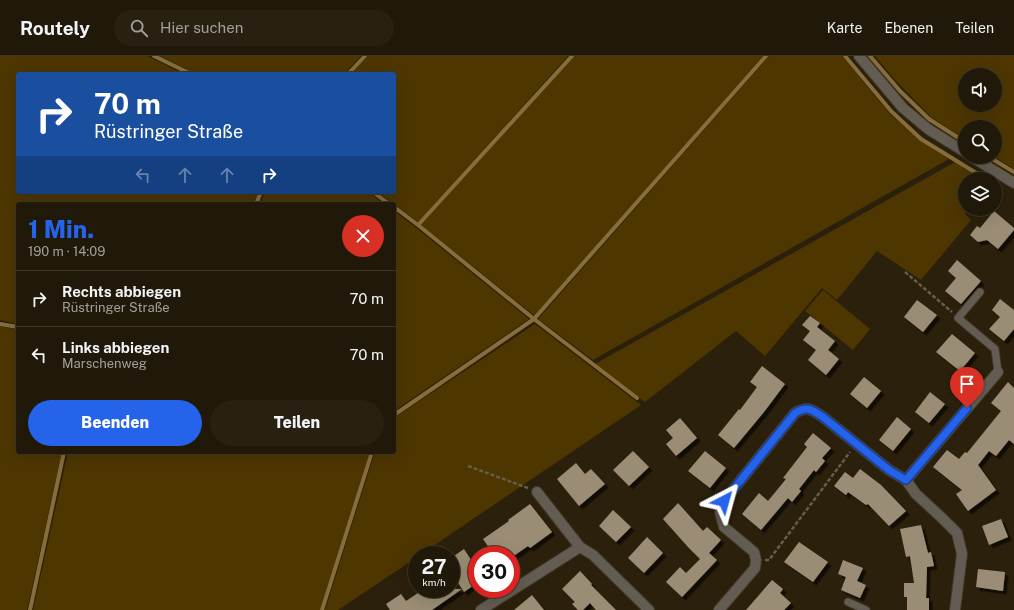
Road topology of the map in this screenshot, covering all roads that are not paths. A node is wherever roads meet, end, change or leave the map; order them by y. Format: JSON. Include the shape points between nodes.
{"nodes":[{"id":1,"x":859,"y":56,"type":"edge"},
{"id":2,"x":958,"y":148,"type":"edge"},
{"id":3,"x":983,"y":164,"type":"edge"},
{"id":4,"x":1014,"y":183,"type":"edge"},
{"id":5,"x":980,"y":292,"type":"dead end"},
{"id":6,"x":998,"y":372,"type":"joint"},
{"id":7,"x":906,"y":480,"type":"junction"},
{"id":8,"x":537,"y":492,"type":"road end"},
{"id":9,"x":580,"y":547,"type":"junction"},
{"id":10,"x":848,"y":602,"type":"dead end"},
{"id":11,"x":481,"y":610,"type":"edge"},
{"id":12,"x":649,"y":610,"type":"edge"},
{"id":13,"x":718,"y":610,"type":"edge"},
{"id":14,"x":866,"y":610,"type":"edge"},
{"id":15,"x":954,"y":610,"type":"edge"}],
"edges":[{"from":1,"to":2,"type":"street","via":[[903,108],[928,129]]},
{"from":3,"to":4,"type":"street"},
{"from":5,"to":6,"type":"lane","via":[[958,318],[995,349]]},
{"from":6,"to":7,"type":"street"},
{"from":7,"to":13,"type":"street","via":[[889,470],[813,410],[804,408],[795,413],[724,501],[720,512],[724,527],[754,552],[756,560],[755,568]]},
{"from":7,"to":15,"type":"street","via":[[916,494],[957,533],[962,554]]},
{"from":8,"to":9,"type":"street"},
{"from":9,"to":11,"type":"street"},
{"from":9,"to":12,"type":"street","via":[[593,555]]},
{"from":10,"to":14,"type":"lane"}]}
